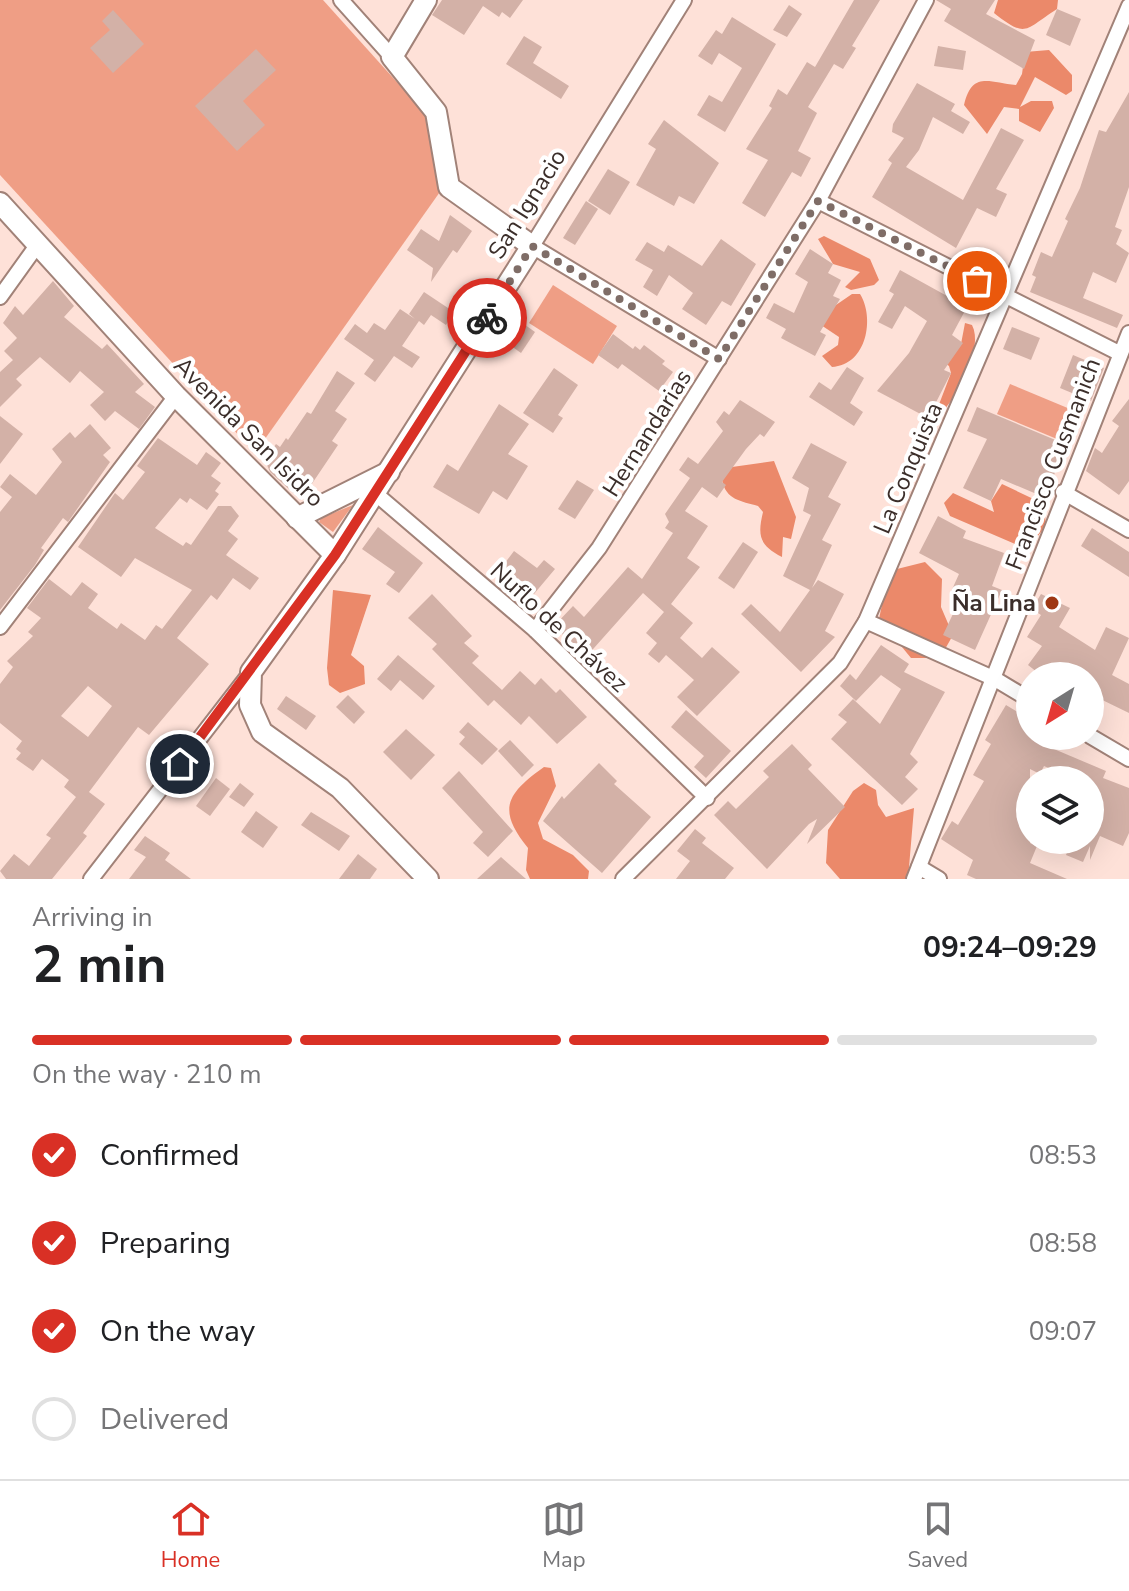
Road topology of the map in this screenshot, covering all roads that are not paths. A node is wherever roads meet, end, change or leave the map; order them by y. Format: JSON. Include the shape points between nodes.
{"nodes":[{"id":1,"x":341,"y":0,"type":"edge"},
{"id":2,"x":426,"y":0,"type":"edge"},
{"id":3,"x":684,"y":0,"type":"edge"},
{"id":4,"x":926,"y":0,"type":"edge"},
{"id":5,"x":1129,"y":6,"type":"edge"},
{"id":6,"x":392,"y":57,"type":"junction"},
{"id":7,"x":818,"y":201,"type":"junction"},
{"id":8,"x":0,"y":203,"type":"edge"},
{"id":9,"x":38,"y":244,"type":"junction"},
{"id":10,"x":532,"y":246,"type":"junction"},
{"id":11,"x":1004,"y":294,"type":"junction"},
{"id":12,"x":0,"y":297,"type":"edge"},
{"id":13,"x":1129,"y":333,"type":"edge"},
{"id":14,"x":1119,"y":353,"type":"junction"},
{"id":15,"x":719,"y":359,"type":"junction"},
{"id":16,"x":176,"y":396,"type":"junction"},
{"id":17,"x":389,"y":472,"type":"junction"},
{"id":18,"x":1063,"y":492,"type":"junction"},
{"id":19,"x":376,"y":494,"type":"junction"},
{"id":20,"x":297,"y":518,"type":"junction"},
{"id":21,"x":1129,"y":530,"type":"edge"},
{"id":22,"x":335,"y":555,"type":"junction"},
{"id":23,"x":866,"y":621,"type":"junction"},
{"id":24,"x":0,"y":627,"type":"edge"},
{"id":25,"x":535,"y":630,"type":"junction"},
{"id":26,"x":251,"y":672,"type":"junction"},
{"id":27,"x":995,"y":679,"type":"junction"},
{"id":28,"x":1016,"y":692,"type":"edge"},
{"id":29,"x":1104,"y":744,"type":"edge"},
{"id":30,"x":1129,"y":759,"type":"edge"},
{"id":31,"x":707,"y":798,"type":"junction"},
{"id":32,"x":916,"y":873,"type":"edge"},
{"id":33,"x":426,"y":878,"type":"edge"},
{"id":34,"x":91,"y":879,"type":"edge"},
{"id":35,"x":623,"y":879,"type":"edge"},
{"id":36,"x":939,"y":879,"type":"edge"}],
"edges":[{"from":1,"to":6,"type":"street"},
{"from":2,"to":6,"type":"main road"},
{"from":3,"to":10,"type":"street","name":"San Ignacio"},
{"from":4,"to":7,"type":"street","name":"Hernandarias"},
{"from":5,"to":11,"type":"street","name":"La Conquista"},
{"from":6,"to":10,"type":"main road","via":[[436,112],[449,187]]},
{"from":7,"to":11,"type":"street"},
{"from":7,"to":15,"type":"street","name":"Hernandarias"},
{"from":8,"to":9,"type":"main road","name":"Avenida San Isidro"},
{"from":9,"to":12,"type":"street"},
{"from":9,"to":16,"type":"main road","name":"Avenida San Isidro"},
{"from":10,"to":15,"type":"street"},
{"from":10,"to":17,"type":"main road","name":"San Ignacio"},
{"from":11,"to":14,"type":"street"},
{"from":11,"to":23,"type":"street","name":"La Conquista"},
{"from":13,"to":14,"type":"street","name":"Francisco Cusmanich"},
{"from":14,"to":18,"type":"street","name":"Francisco Cusmanich"},
{"from":15,"to":25,"type":"street","name":"Hernandarias","via":[[599,548]]},
{"from":16,"to":20,"type":"main road","name":"Avenida San Isidro"},
{"from":16,"to":24,"type":"street"},
{"from":17,"to":19,"type":"main road","name":"San Ignacio"},
{"from":17,"to":20,"type":"main road"},
{"from":18,"to":21,"type":"street"},
{"from":18,"to":27,"type":"street","name":"Francisco Cusmanich"},
{"from":19,"to":22,"type":"main road","name":"San Ignacio"},
{"from":19,"to":25,"type":"street","name":"Nuflo de Chávez"},
{"from":20,"to":22,"type":"main road","name":"Avenida San Isidro"},
{"from":22,"to":26,"type":"main road"},
{"from":23,"to":27,"type":"street"},
{"from":23,"to":31,"type":"street","name":"La Conquista","via":[[840,663]]},
{"from":25,"to":31,"type":"street","name":"Nuflo de Chávez"},
{"from":26,"to":33,"type":"main road","via":[[250,705],[262,732],[340,788]]},
{"from":26,"to":34,"type":"street"},
{"from":27,"to":28,"type":"street"},
{"from":27,"to":32,"type":"street","name":"Francisco Cusmanich"},
{"from":29,"to":30,"type":"street"},
{"from":31,"to":35,"type":"street","name":"La Conquista"},
{"from":32,"to":36,"type":"street"}]}
